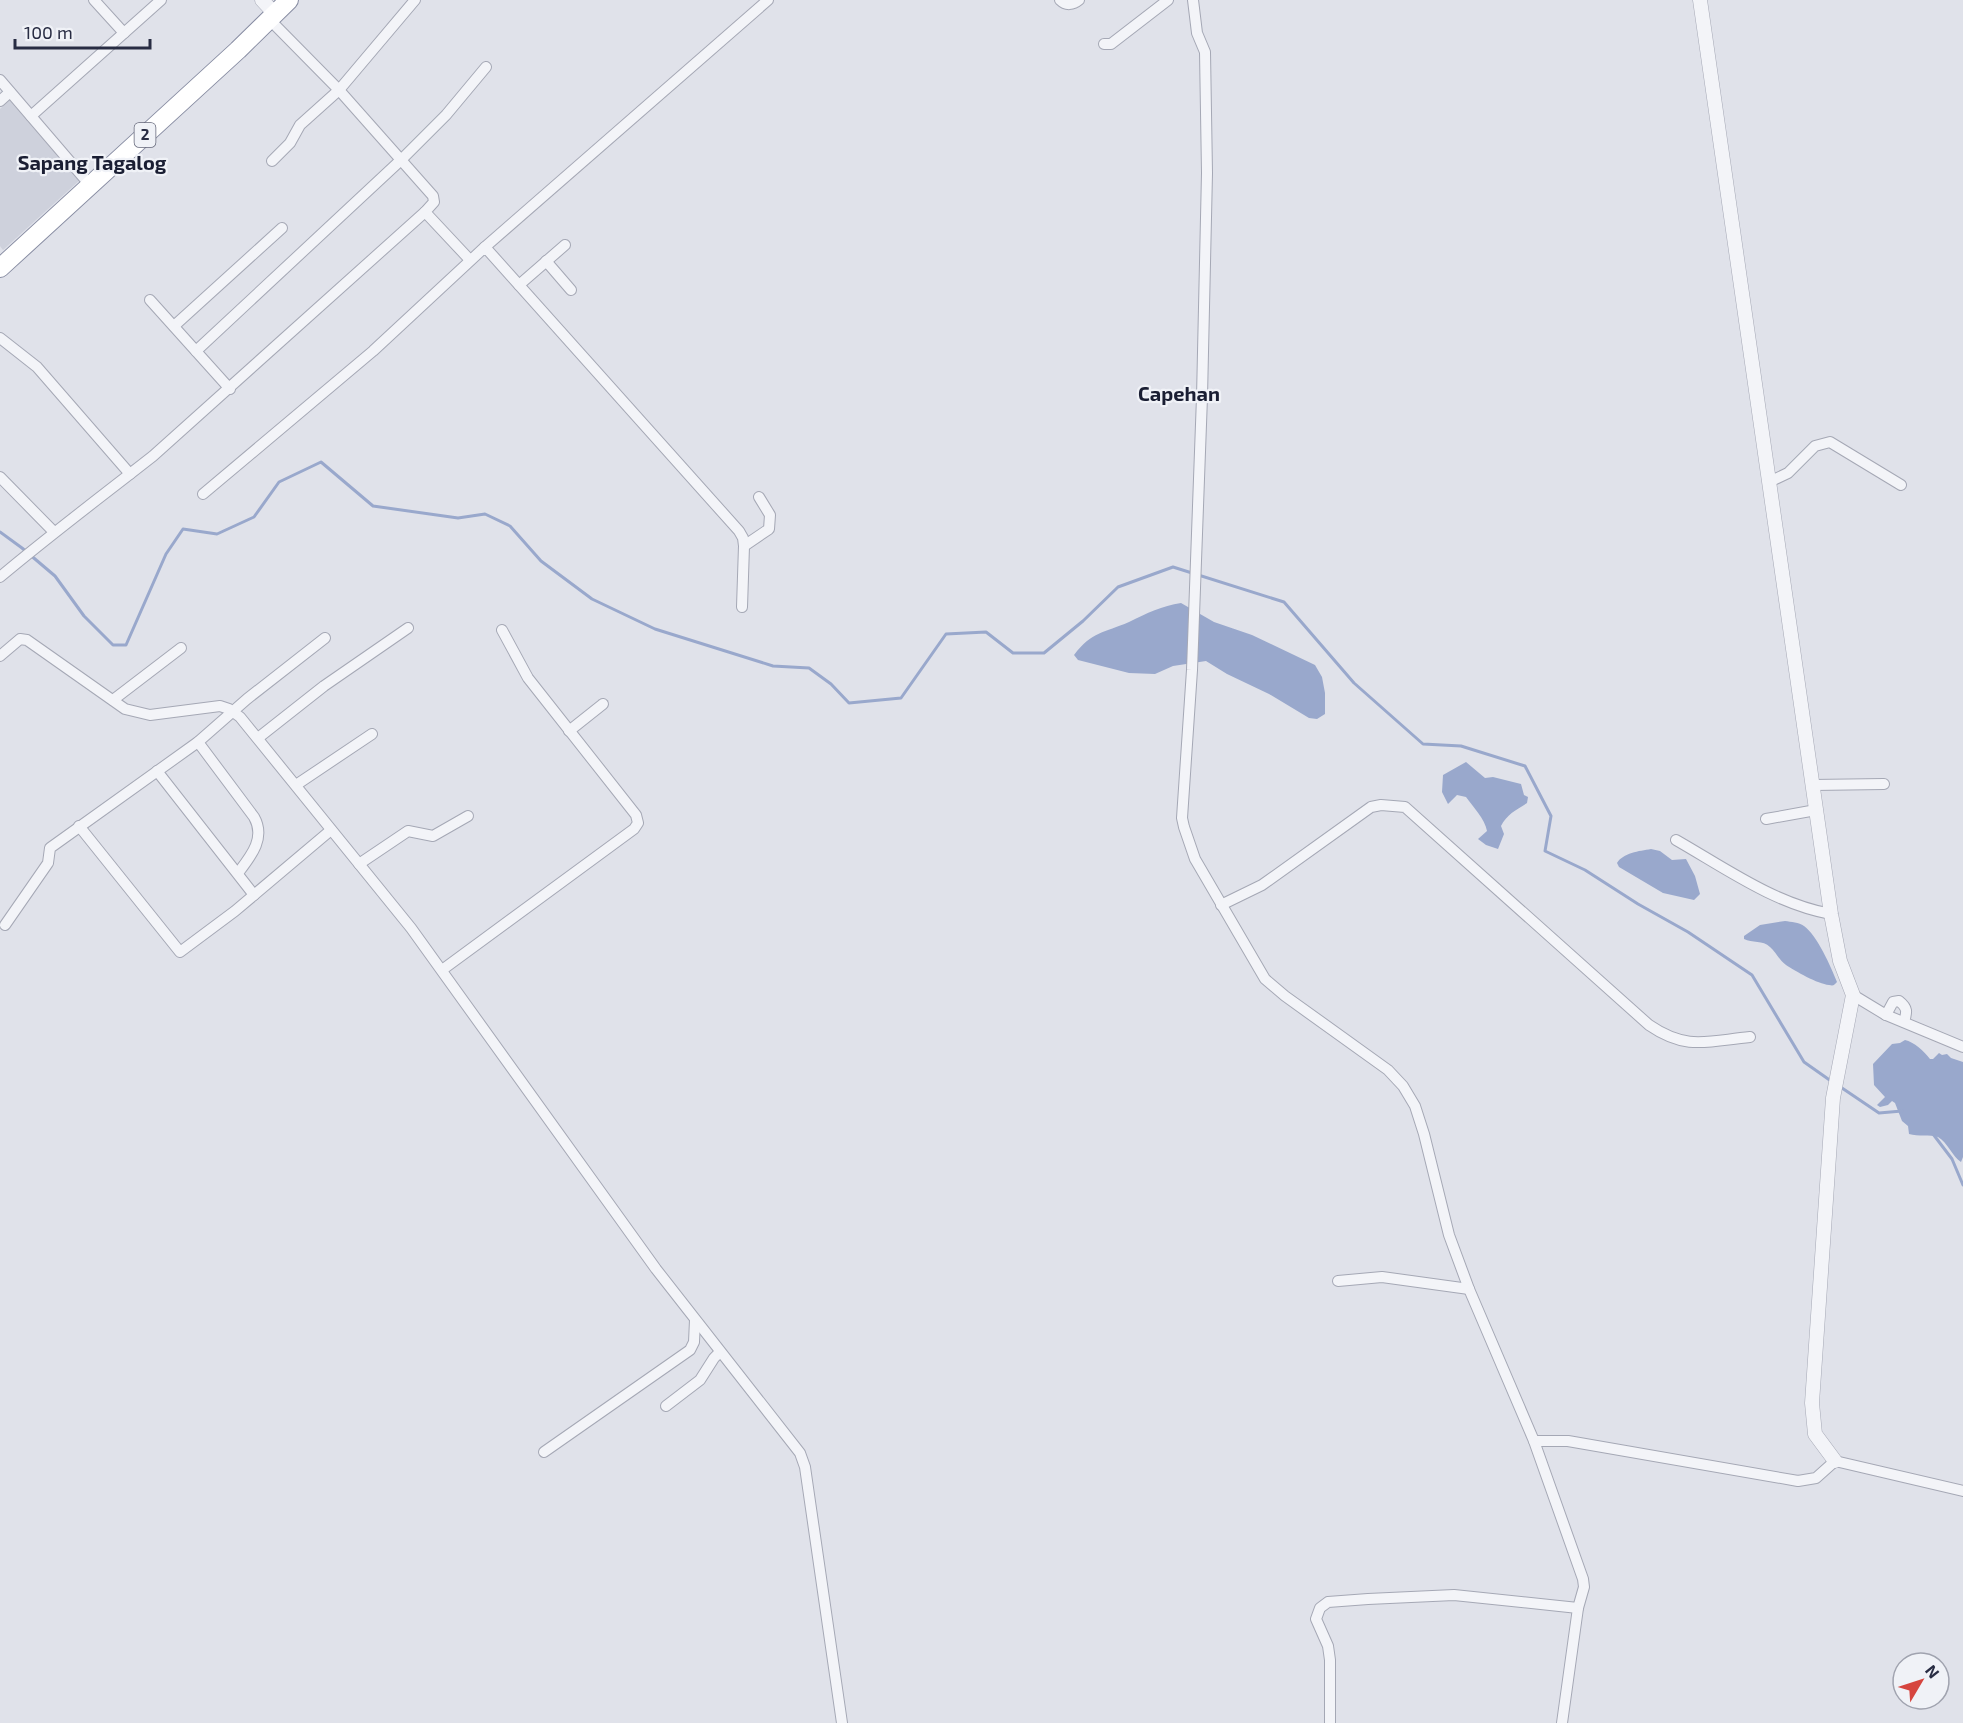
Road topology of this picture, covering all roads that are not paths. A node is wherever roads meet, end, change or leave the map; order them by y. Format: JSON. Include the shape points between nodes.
{"nodes":[{"id":1,"x":93,"y":0,"type":"edge"},
{"id":2,"x":161,"y":0,"type":"edge"},
{"id":3,"x":262,"y":0,"type":"edge"},
{"id":4,"x":289,"y":0,"type":"edge"},
{"id":5,"x":415,"y":0,"type":"edge"},
{"id":6,"x":768,"y":0,"type":"edge"},
{"id":7,"x":1060,"y":0,"type":"edge"},
{"id":8,"x":1079,"y":0,"type":"edge"},
{"id":9,"x":1168,"y":0,"type":"edge"},
{"id":10,"x":1193,"y":0,"type":"edge"},
{"id":11,"x":1700,"y":0,"type":"edge"},
{"id":12,"x":273,"y":17,"type":"junction"},
{"id":13,"x":124,"y":33,"type":"junction"},
{"id":14,"x":1104,"y":44,"type":"dead end"},
{"id":15,"x":486,"y":67,"type":"dead end"},
{"id":16,"x":0,"y":80,"type":"edge"},
{"id":17,"x":339,"y":90,"type":"junction"},
{"id":18,"x":10,"y":92,"type":"junction"},
{"id":19,"x":0,"y":101,"type":"edge"},
{"id":20,"x":31,"y":116,"type":"junction"},
{"id":21,"x":402,"y":159,"type":"junction"},
{"id":22,"x":272,"y":161,"type":"dead end"},
{"id":23,"x":90,"y":185,"type":"junction"},
{"id":24,"x":425,"y":212,"type":"junction"},
{"id":25,"x":282,"y":228,"type":"dead end"},
{"id":26,"x":565,"y":245,"type":"dead end"},
{"id":27,"x":485,"y":247,"type":"junction"},
{"id":28,"x":470,"y":260,"type":"junction"},
{"id":29,"x":546,"y":261,"type":"junction"},
{"id":30,"x":0,"y":268,"type":"edge"},
{"id":31,"x":519,"y":285,"type":"junction"},
{"id":32,"x":571,"y":291,"type":"dead end"},
{"id":33,"x":150,"y":300,"type":"dead end"},
{"id":34,"x":174,"y":326,"type":"junction"},
{"id":35,"x":0,"y":338,"type":"edge"},
{"id":36,"x":196,"y":351,"type":"junction"},
{"id":37,"x":230,"y":389,"type":"junction"},
{"id":38,"x":130,"y":474,"type":"junction"},
{"id":39,"x":0,"y":477,"type":"edge"},
{"id":40,"x":1769,"y":482,"type":"junction"},
{"id":41,"x":1901,"y":485,"type":"dead end"},
{"id":42,"x":203,"y":494,"type":"dead end"},
{"id":43,"x":759,"y":497,"type":"dead end"},
{"id":44,"x":54,"y":532,"type":"junction"},
{"id":45,"x":744,"y":546,"type":"junction"},
{"id":46,"x":0,"y":577,"type":"edge"},
{"id":47,"x":742,"y":607,"type":"dead end"},
{"id":48,"x":408,"y":628,"type":"dead end"},
{"id":49,"x":502,"y":630,"type":"dead end"},
{"id":50,"x":325,"y":638,"type":"dead end"},
{"id":51,"x":181,"y":648,"type":"dead end"},
{"id":52,"x":0,"y":656,"type":"edge"},
{"id":53,"x":112,"y":700,"type":"junction"},
{"id":54,"x":603,"y":704,"type":"dead end"},
{"id":55,"x":233,"y":711,"type":"junction"},
{"id":56,"x":569,"y":731,"type":"junction"},
{"id":57,"x":372,"y":734,"type":"dead end"},
{"id":58,"x":258,"y":738,"type":"junction"},
{"id":59,"x":198,"y":742,"type":"junction"},
{"id":60,"x":157,"y":771,"type":"junction"},
{"id":61,"x":1884,"y":784,"type":"dead end"},
{"id":62,"x":296,"y":785,"type":"junction"},
{"id":63,"x":1813,"y":785,"type":"junction"},
{"id":64,"x":1816,"y":810,"type":"junction"},
{"id":65,"x":468,"y":816,"type":"dead end"},
{"id":66,"x":1766,"y":819,"type":"dead end"},
{"id":67,"x":79,"y":826,"type":"junction"},
{"id":68,"x":331,"y":830,"type":"junction"},
{"id":69,"x":1676,"y":840,"type":"dead end"},
{"id":70,"x":359,"y":864,"type":"junction"},
{"id":71,"x":238,"y":873,"type":"junction"},
{"id":72,"x":254,"y":895,"type":"junction"},
{"id":73,"x":1221,"y":904,"type":"junction"},
{"id":74,"x":1831,"y":914,"type":"junction"},
{"id":75,"x":5,"y":925,"type":"dead end"},
{"id":76,"x":442,"y":970,"type":"junction"},
{"id":77,"x":1852,"y":999,"type":"junction"},
{"id":78,"x":1886,"y":1015,"type":"junction"},
{"id":79,"x":1904,"y":1022,"type":"junction"},
{"id":80,"x":1750,"y":1037,"type":"dead end"},
{"id":81,"x":1963,"y":1047,"type":"edge"},
{"id":82,"x":1338,"y":1281,"type":"dead end"},
{"id":83,"x":1469,"y":1289,"type":"junction"},
{"id":84,"x":695,"y":1320,"type":"junction"},
{"id":85,"x":712,"y":1341,"type":"junction"},
{"id":86,"x":693,"y":1346,"type":"junction"},
{"id":87,"x":720,"y":1352,"type":"junction"},
{"id":88,"x":666,"y":1406,"type":"dead end"},
{"id":89,"x":1534,"y":1441,"type":"junction"},
{"id":90,"x":544,"y":1452,"type":"dead end"},
{"id":91,"x":1835,"y":1461,"type":"junction"},
{"id":92,"x":1963,"y":1491,"type":"edge"},
{"id":93,"x":1578,"y":1608,"type":"junction"},
{"id":94,"x":842,"y":1723,"type":"edge"},
{"id":95,"x":1330,"y":1723,"type":"edge"},
{"id":96,"x":1562,"y":1723,"type":"edge"}],
"edges":[{"from":1,"to":13,"type":"street"},
{"from":2,"to":13,"type":"street"},
{"from":3,"to":12,"type":"street"},
{"from":4,"to":12,"type":"highway","number":"2"},
{"from":5,"to":17,"type":"street"},
{"from":6,"to":27,"type":"street"},
{"from":7,"to":8,"type":"street","via":[[1070,4]]},
{"from":9,"to":14,"type":"street","via":[[1111,44]]},
{"from":10,"to":73,"type":"street","via":[[1197,33],[1205,52],[1207,174],[1192,670],[1182,818],[1195,859]]},
{"from":11,"to":40,"type":"street"},
{"from":12,"to":17,"type":"street"},
{"from":12,"to":23,"type":"highway","number":"2"},
{"from":13,"to":20,"type":"street"},
{"from":15,"to":21,"type":"street"},
{"from":16,"to":18,"type":"street"},
{"from":17,"to":21,"type":"street"},
{"from":17,"to":22,"type":"street","via":[[300,125],[290,143]]},
{"from":18,"to":19,"type":"street"},
{"from":18,"to":20,"type":"street"},
{"from":20,"to":23,"type":"street"},
{"from":21,"to":24,"type":"street","via":[[433,196],[434,202]]},
{"from":21,"to":36,"type":"street"},
{"from":23,"to":30,"type":"highway","number":"2"},
{"from":24,"to":28,"type":"street"},
{"from":24,"to":37,"type":"street"},
{"from":25,"to":34,"type":"street"},
{"from":26,"to":29,"type":"street"},
{"from":27,"to":28,"type":"street"},
{"from":27,"to":31,"type":"street"},
{"from":28,"to":42,"type":"street","via":[[373,351]]},
{"from":29,"to":31,"type":"street"},
{"from":29,"to":32,"type":"street"},
{"from":31,"to":45,"type":"street","via":[[739,531]]},
{"from":33,"to":34,"type":"street"},
{"from":34,"to":36,"type":"street"},
{"from":35,"to":38,"type":"street","via":[[37,367]]},
{"from":36,"to":37,"type":"street"},
{"from":37,"to":38,"type":"street"},
{"from":38,"to":44,"type":"street"},
{"from":39,"to":44,"type":"street"},
{"from":40,"to":41,"type":"street","via":[[1788,473],[1815,446],[1830,442]]},
{"from":40,"to":63,"type":"street"},
{"from":43,"to":45,"type":"street","via":[[770,515],[769,529]]},
{"from":44,"to":46,"type":"street"},
{"from":45,"to":47,"type":"street"},
{"from":48,"to":58,"type":"street"},
{"from":49,"to":56,"type":"street","via":[[528,678]]},
{"from":50,"to":55,"type":"street"},
{"from":51,"to":53,"type":"street"},
{"from":52,"to":53,"type":"street","via":[[24,639]]},
{"from":53,"to":55,"type":"street","via":[[126,709],[150,715],[214,706]]},
{"from":54,"to":56,"type":"street"},
{"from":55,"to":58,"type":"street"},
{"from":55,"to":59,"type":"street"},
{"from":56,"to":76,"type":"street","via":[[636,815],[637,826]]},
{"from":57,"to":62,"type":"street"},
{"from":58,"to":62,"type":"street"},
{"from":59,"to":60,"type":"street"},
{"from":59,"to":71,"type":"street","via":[[259,827],[257,843]]},
{"from":60,"to":67,"type":"street"},
{"from":60,"to":71,"type":"street"},
{"from":61,"to":63,"type":"street"},
{"from":62,"to":68,"type":"street"},
{"from":63,"to":64,"type":"street"},
{"from":64,"to":66,"type":"street"},
{"from":64,"to":74,"type":"street"},
{"from":65,"to":70,"type":"street","via":[[434,836],[408,831]]},
{"from":67,"to":72,"type":"street","via":[[178,952]]},
{"from":67,"to":75,"type":"street","via":[[50,848],[48,863]]},
{"from":68,"to":70,"type":"street"},
{"from":68,"to":72,"type":"street"},
{"from":69,"to":74,"type":"street","via":[[1765,891],[1813,911]]},
{"from":70,"to":76,"type":"street"},
{"from":71,"to":72,"type":"street"},
{"from":73,"to":80,"type":"street","via":[[1262,885],[1371,807],[1405,807],[1664,1035],[1686,1043]]},
{"from":73,"to":83,"type":"street","via":[[1265,979],[1388,1070],[1403,1086],[1421,1124],[1446,1224]]},
{"from":74,"to":77,"type":"street"},
{"from":76,"to":84,"type":"street"},
{"from":77,"to":78,"type":"street"},
{"from":77,"to":91,"type":"street","via":[[1835,1078],[1812,1403],[1815,1434]]},
{"from":78,"to":79,"type":"street"},
{"from":78,"to":79,"type":"street","via":[[1893,1002],[1899,1001],[1907,1013]]},
{"from":79,"to":81,"type":"street"},
{"from":82,"to":83,"type":"street","via":[[1382,1277]]},
{"from":83,"to":89,"type":"street"},
{"from":84,"to":85,"type":"street"},
{"from":84,"to":86,"type":"street"},
{"from":85,"to":86,"type":"street"},
{"from":85,"to":87,"type":"street"},
{"from":86,"to":90,"type":"street"},
{"from":87,"to":88,"type":"street","via":[[700,1380]]},
{"from":87,"to":94,"type":"street","via":[[805,1462]]},
{"from":89,"to":91,"type":"street","via":[[1568,1441],[1798,1481],[1816,1478]]},
{"from":89,"to":93,"type":"street","via":[[1583,1579]]},
{"from":91,"to":92,"type":"street"},
{"from":93,"to":95,"type":"street","via":[[1454,1595],[1328,1602],[1320,1608],[1317,1619],[1330,1660]]},
{"from":93,"to":96,"type":"street"}]}
